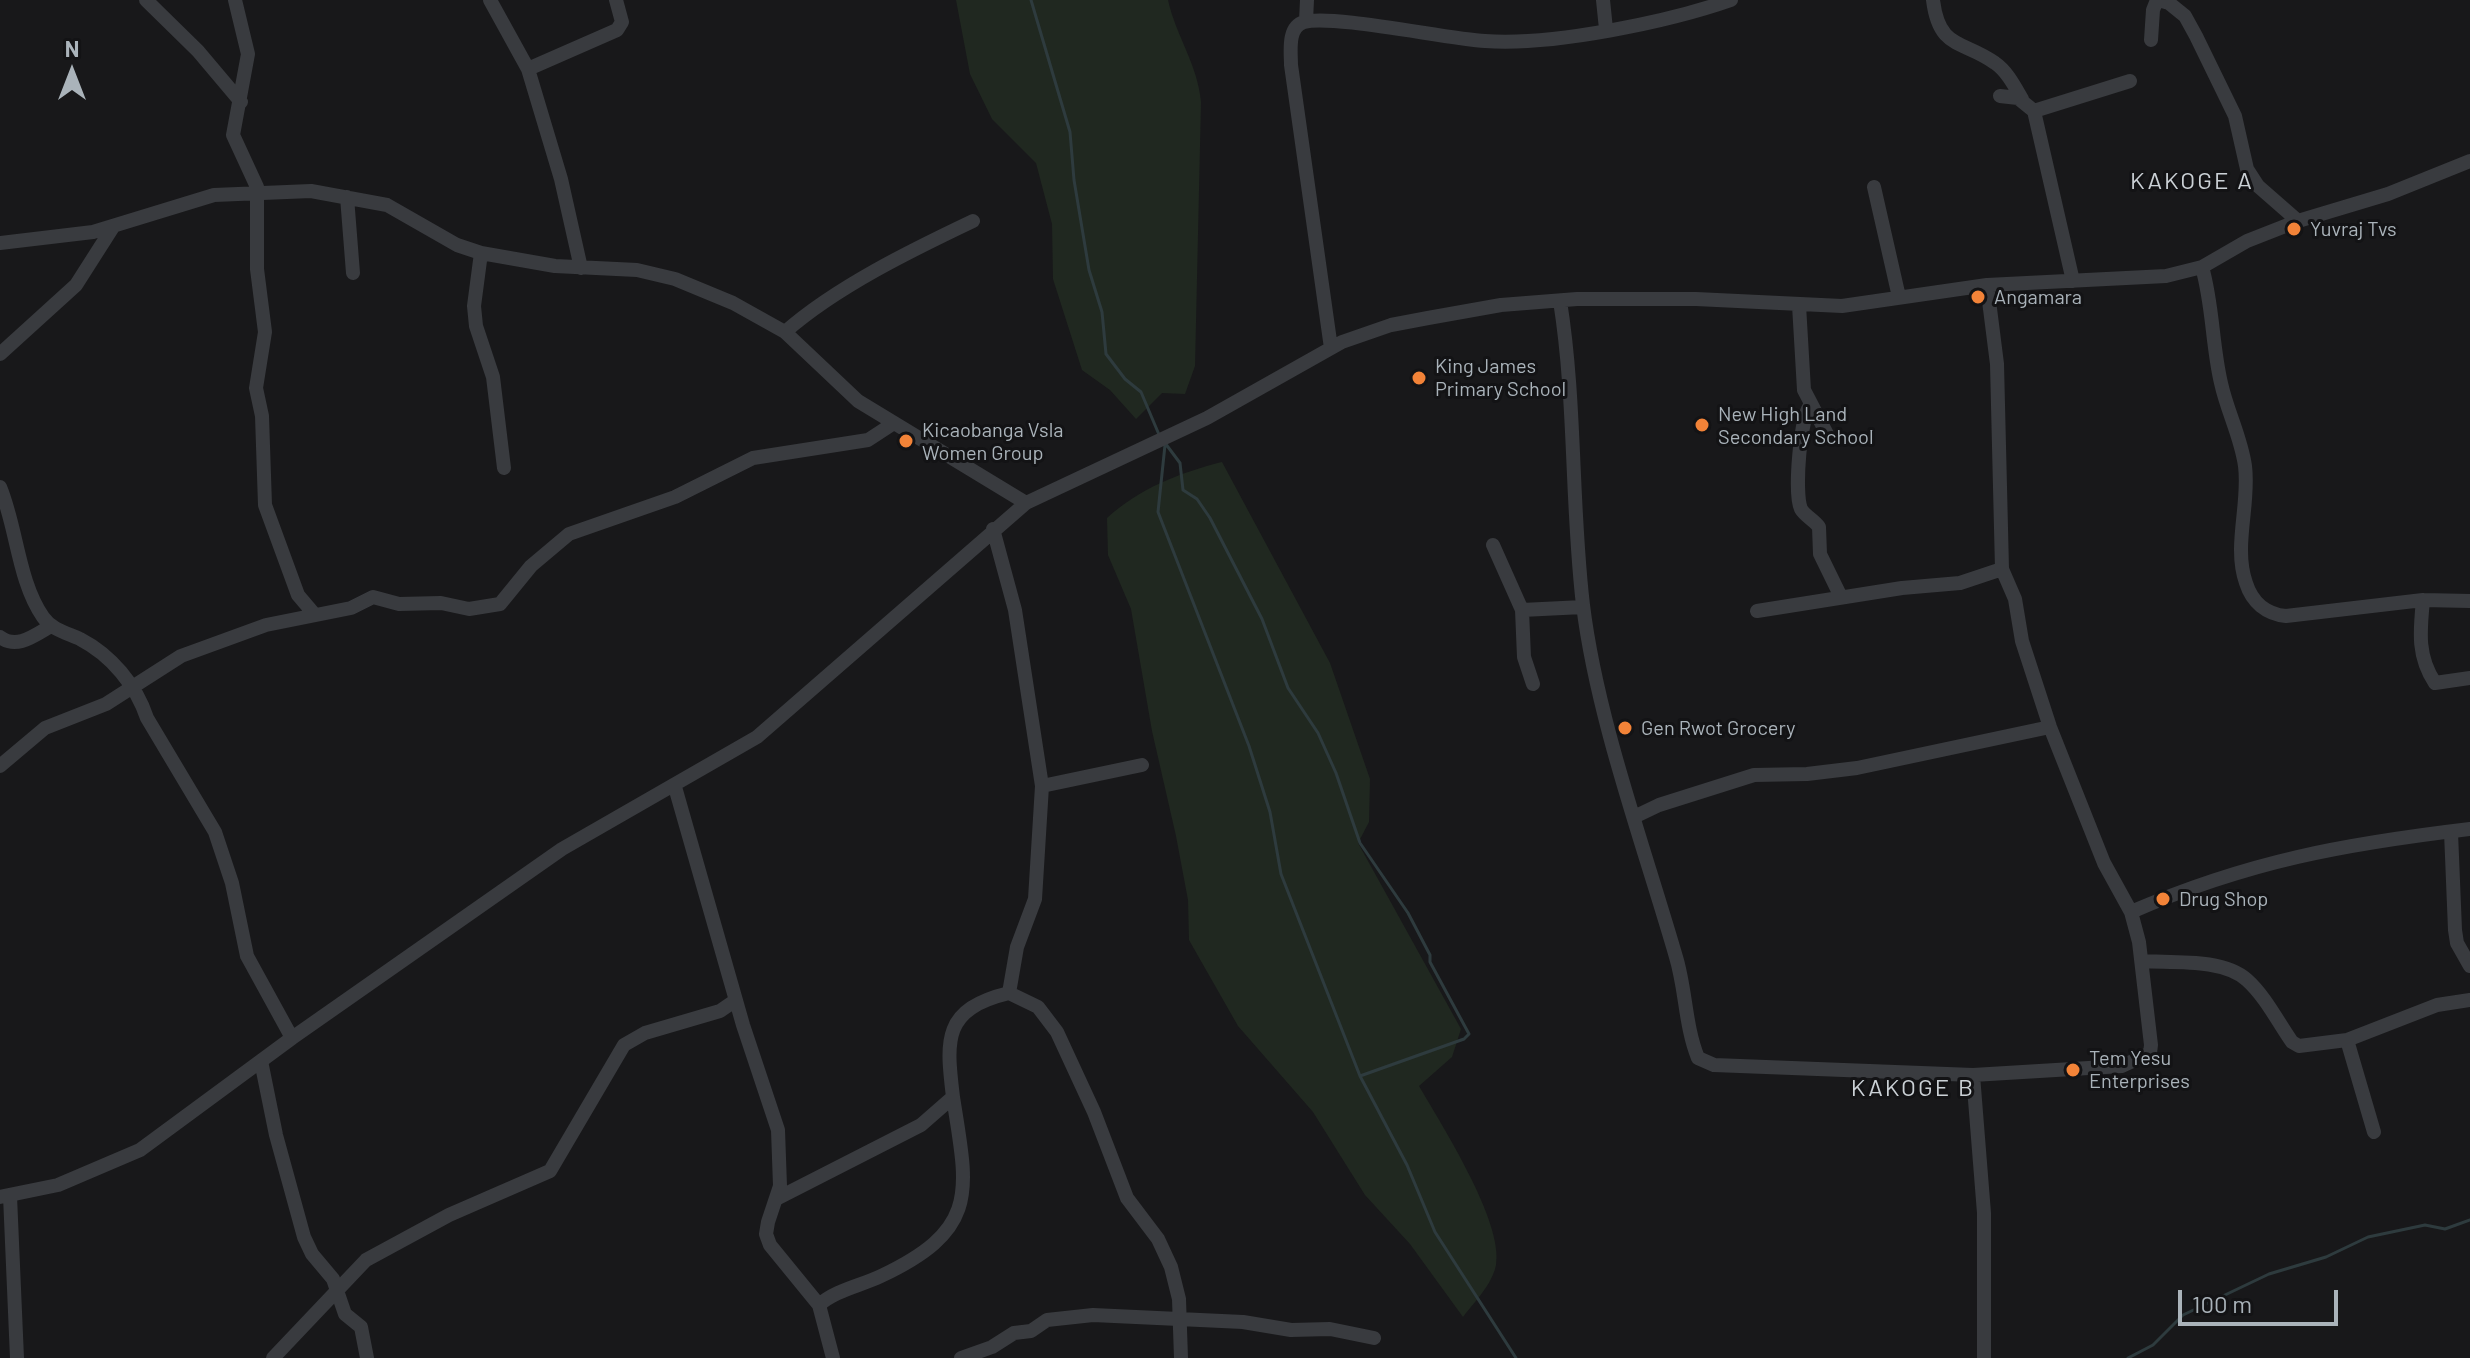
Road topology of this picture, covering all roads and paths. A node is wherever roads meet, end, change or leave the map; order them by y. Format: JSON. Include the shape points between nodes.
{"nodes":[{"id":1,"x":146,"y":0,"type":"edge"},
{"id":2,"x":235,"y":0,"type":"edge"},
{"id":3,"x":490,"y":0,"type":"edge"},
{"id":4,"x":616,"y":0,"type":"edge"},
{"id":5,"x":1307,"y":0,"type":"edge"},
{"id":6,"x":1603,"y":0,"type":"edge"},
{"id":7,"x":1731,"y":0,"type":"edge"},
{"id":8,"x":1933,"y":0,"type":"edge"},
{"id":9,"x":2158,"y":0,"type":"edge"},
{"id":10,"x":1306,"y":21,"type":"junction"},
{"id":11,"x":1606,"y":29,"type":"junction"},
{"id":12,"x":2151,"y":40,"type":"dead end"},
{"id":13,"x":528,"y":69,"type":"junction"},
{"id":14,"x":2130,"y":81,"type":"dead end"},
{"id":15,"x":2000,"y":96,"type":"dead end"},
{"id":16,"x":2022,"y":99,"type":"junction"},
{"id":17,"x":241,"y":102,"type":"junction"},
{"id":18,"x":2034,"y":111,"type":"junction"},
{"id":19,"x":2470,"y":161,"type":"edge"},
{"id":20,"x":1874,"y":187,"type":"dead end"},
{"id":21,"x":256,"y":191,"type":"junction"},
{"id":22,"x":347,"y":197,"type":"junction"},
{"id":23,"x":973,"y":221,"type":"dead end"},
{"id":24,"x":2298,"y":221,"type":"junction"},
{"id":25,"x":113,"y":227,"type":"junction"},
{"id":26,"x":0,"y":243,"type":"edge"},
{"id":27,"x":481,"y":253,"type":"junction"},
{"id":28,"x":2202,"y":267,"type":"junction"},
{"id":29,"x":581,"y":268,"type":"junction"},
{"id":30,"x":353,"y":273,"type":"dead end"},
{"id":31,"x":2073,"y":281,"type":"junction"},
{"id":32,"x":1987,"y":285,"type":"junction"},
{"id":33,"x":1899,"y":297,"type":"junction"},
{"id":34,"x":1560,"y":301,"type":"junction"},
{"id":35,"x":1799,"y":305,"type":"junction"},
{"id":36,"x":785,"y":332,"type":"junction"},
{"id":37,"x":1331,"y":348,"type":"junction"},
{"id":38,"x":0,"y":354,"type":"edge"},
{"id":39,"x":1811,"y":404,"type":"junction"},
{"id":40,"x":894,"y":423,"type":"junction"},
{"id":41,"x":1828,"y":436,"type":"dead end"},
{"id":42,"x":504,"y":468,"type":"dead end"},
{"id":43,"x":0,"y":487,"type":"edge"},
{"id":44,"x":1026,"y":503,"type":"junction"},
{"id":45,"x":993,"y":529,"type":"junction"},
{"id":46,"x":1493,"y":545,"type":"dead end"},
{"id":47,"x":2002,"y":569,"type":"junction"},
{"id":48,"x":1841,"y":597,"type":"junction"},
{"id":49,"x":2423,"y":600,"type":"junction"},
{"id":50,"x":2470,"y":601,"type":"edge"},
{"id":51,"x":1583,"y":607,"type":"junction"},
{"id":52,"x":1522,"y":610,"type":"junction"},
{"id":53,"x":1757,"y":611,"type":"dead end"},
{"id":54,"x":315,"y":615,"type":"junction"},
{"id":55,"x":51,"y":626,"type":"junction"},
{"id":56,"x":0,"y":637,"type":"edge"},
{"id":57,"x":2470,"y":678,"type":"edge"},
{"id":58,"x":1533,"y":684,"type":"dead end"},
{"id":59,"x":133,"y":687,"type":"junction"},
{"id":60,"x":2050,"y":727,"type":"junction"},
{"id":61,"x":1142,"y":765,"type":"dead end"},
{"id":62,"x":0,"y":766,"type":"edge"},
{"id":63,"x":1042,"y":786,"type":"junction"},
{"id":64,"x":675,"y":787,"type":"junction"},
{"id":65,"x":1636,"y":816,"type":"junction"},
{"id":66,"x":2470,"y":829,"type":"edge"},
{"id":67,"x":2451,"y":832,"type":"junction"},
{"id":68,"x":2131,"y":912,"type":"junction"},
{"id":69,"x":2142,"y":961,"type":"junction"},
{"id":70,"x":2470,"y":966,"type":"edge"},
{"id":71,"x":1009,"y":993,"type":"junction"},
{"id":72,"x":736,"y":1000,"type":"junction"},
{"id":73,"x":2470,"y":1000,"type":"edge"},
{"id":74,"x":292,"y":1038,"type":"junction"},
{"id":75,"x":2347,"y":1040,"type":"junction"},
{"id":76,"x":261,"y":1061,"type":"junction"},
{"id":77,"x":1973,"y":1075,"type":"junction"},
{"id":78,"x":953,"y":1097,"type":"junction"},
{"id":79,"x":2374,"y":1132,"type":"dead end"},
{"id":80,"x":5,"y":1196,"type":"edge"},
{"id":81,"x":776,"y":1199,"type":"junction"},
{"id":82,"x":337,"y":1290,"type":"junction"},
{"id":83,"x":819,"y":1305,"type":"junction"},
{"id":84,"x":1179,"y":1319,"type":"junction"},
{"id":85,"x":1374,"y":1338,"type":"dead end"},
{"id":86,"x":993,"y":1352,"type":"edge"},
{"id":87,"x":17,"y":1358,"type":"edge"},
{"id":88,"x":273,"y":1358,"type":"edge"},
{"id":89,"x":367,"y":1358,"type":"edge"},
{"id":90,"x":833,"y":1358,"type":"edge"},
{"id":91,"x":961,"y":1358,"type":"edge"},
{"id":92,"x":1181,"y":1358,"type":"edge"},
{"id":93,"x":1984,"y":1358,"type":"edge"}],
"edges":[{"from":1,"to":17,"type":"street"},
{"from":2,"to":17,"type":"street","via":[[248,54]]},
{"from":3,"to":13,"type":"street"},
{"from":4,"to":13,"type":"street","via":[[622,22],[617,30]]},
{"from":5,"to":10,"type":"street"},
{"from":6,"to":11,"type":"street"},
{"from":7,"to":11,"type":"street"},
{"from":8,"to":16,"type":"street","via":[[1943,34],[1995,63]]},
{"from":9,"to":12,"type":"street"},
{"from":9,"to":24,"type":"street","via":[[2180,11],[2196,36],[2235,116],[2247,169],[2258,186]]},
{"from":10,"to":11,"type":"street","via":[[1493,42]]},
{"from":10,"to":37,"type":"street","via":[[1292,35],[1291,65]]},
{"from":13,"to":29,"type":"street"},
{"from":14,"to":18,"type":"street"},
{"from":15,"to":16,"type":"street"},
{"from":16,"to":18,"type":"street"},
{"from":17,"to":21,"type":"street","via":[[233,135],[257,182]]},
{"from":18,"to":31,"type":"street"},
{"from":19,"to":24,"type":"street","via":[[2388,194]]},
{"from":20,"to":33,"type":"street"},
{"from":21,"to":22,"type":"street"},
{"from":21,"to":25,"type":"street","via":[[190,200]]},
{"from":21,"to":54,"type":"street","via":[[265,332],[256,388],[265,505],[298,595]]},
{"from":22,"to":27,"type":"street","via":[[387,205]]},
{"from":22,"to":30,"type":"street"},
{"from":23,"to":36,"type":"street","via":[[888,265]]},
{"from":24,"to":28,"type":"street","via":[[2247,241]]},
{"from":25,"to":26,"type":"street"},
{"from":25,"to":38,"type":"street","via":[[76,285]]},
{"from":27,"to":29,"type":"street"},
{"from":27,"to":42,"type":"street","via":[[476,326],[493,377]]},
{"from":28,"to":31,"type":"street","via":[[2166,276]]},
{"from":28,"to":49,"type":"street","via":[[2220,379],[2245,468],[2243,564],[2254,599],[2264,609],[2286,616]]},
{"from":29,"to":36,"type":"street","via":[[637,270],[675,279]]},
{"from":31,"to":32,"type":"street"},
{"from":32,"to":33,"type":"street"},
{"from":32,"to":47,"type":"street","via":[[1998,378]]},
{"from":33,"to":35,"type":"street","via":[[1842,306]]},
{"from":34,"to":35,"type":"street","via":[[1667,298]]},
{"from":34,"to":37,"type":"street","via":[[1501,305],[1391,325]]},
{"from":34,"to":51,"type":"street"},
{"from":35,"to":39,"type":"street","via":[[1804,390]]},
{"from":36,"to":40,"type":"street","via":[[858,401]]},
{"from":37,"to":44,"type":"street","via":[[1207,418]]},
{"from":39,"to":41,"type":"street"},
{"from":39,"to":48,"type":"street","via":[[1805,411],[1801,510],[1819,527],[1820,554]]},
{"from":40,"to":44,"type":"street"},
{"from":40,"to":54,"type":"street","via":[[868,440],[753,458],[632,515],[569,534],[531,566],[500,604],[485,609],[399,604],[373,597]]},
{"from":43,"to":55,"type":"street","via":[[31,589]]},
{"from":44,"to":45,"type":"street"},
{"from":45,"to":63,"type":"street","via":[[1015,610]]},
{"from":45,"to":64,"type":"street","via":[[757,737]]},
{"from":46,"to":52,"type":"street"},
{"from":47,"to":48,"type":"street","via":[[1960,583]]},
{"from":47,"to":60,"type":"street"},
{"from":48,"to":53,"type":"street"},
{"from":49,"to":50,"type":"street"},
{"from":49,"to":57,"type":"street","via":[[2420,636],[2427,672],[2435,683]]},
{"from":51,"to":52,"type":"street"},
{"from":51,"to":65,"type":"street","via":[[1607,719]]},
{"from":52,"to":58,"type":"street","via":[[1524,657]]},
{"from":54,"to":59,"type":"street","via":[[207,645]]},
{"from":55,"to":56,"type":"street","via":[[20,642]]},
{"from":55,"to":59,"type":"street","via":[[93,646]]},
{"from":59,"to":62,"type":"street","via":[[87,713],[45,728]]},
{"from":59,"to":74,"type":"street","via":[[151,727],[215,832],[247,956]]},
{"from":60,"to":65,"type":"street","via":[[1857,768],[1754,775]]},
{"from":60,"to":68,"type":"street","via":[[2104,863]]},
{"from":61,"to":63,"type":"street"},
{"from":63,"to":71,"type":"street","via":[[1035,899],[1017,947]]},
{"from":64,"to":72,"type":"street"},
{"from":64,"to":74,"type":"street","via":[[562,849]]},
{"from":65,"to":77,"type":"street","via":[[1677,959],[1698,1058],[1714,1065]]},
{"from":66,"to":67,"type":"street"},
{"from":67,"to":68,"type":"street","via":[[2417,833],[2261,863]]},
{"from":67,"to":70,"type":"street","via":[[2455,930]]},
{"from":68,"to":69,"type":"street"},
{"from":69,"to":75,"type":"street","via":[[2236,972],[2256,990],[2292,1042],[2308,1046]]},
{"from":69,"to":77,"type":"street","via":[[2152,1038],[2150,1053],[2143,1058],[2112,1067]]},
{"from":71,"to":78,"type":"street","via":[[962,1013],[953,1024]]},
{"from":71,"to":84,"type":"street","via":[[1038,1007],[1064,1045],[1127,1198],[1158,1239],[1171,1267]]},
{"from":72,"to":81,"type":"street","via":[[778,1130]]},
{"from":72,"to":82,"type":"street","via":[[720,1011],[645,1033],[624,1045],[550,1171],[449,1215],[366,1260]]},
{"from":73,"to":75,"type":"street","via":[[2437,1005]]},
{"from":74,"to":76,"type":"street"},
{"from":75,"to":79,"type":"street"},
{"from":76,"to":80,"type":"street","via":[[140,1150],[87,1175]]},
{"from":76,"to":82,"type":"street","via":[[304,1237]]},
{"from":77,"to":93,"type":"street","via":[[1984,1213]]},
{"from":78,"to":81,"type":"street","via":[[921,1125]]},
{"from":78,"to":83,"type":"street","via":[[964,1174],[960,1210],[927,1249]]},
{"from":80,"to":87,"type":"street"},
{"from":81,"to":83,"type":"street","via":[[766,1234],[770,1245]]},
{"from":82,"to":88,"type":"street"},
{"from":82,"to":89,"type":"street","via":[[345,1314],[361,1327]]},
{"from":83,"to":90,"type":"street"},
{"from":84,"to":85,"type":"street","via":[[1330,1329]]},
{"from":84,"to":86,"type":"street","via":[[1054,1318],[1031,1331],[1010,1334]]},
{"from":84,"to":92,"type":"street"},
{"from":86,"to":91,"type":"street"}]}
